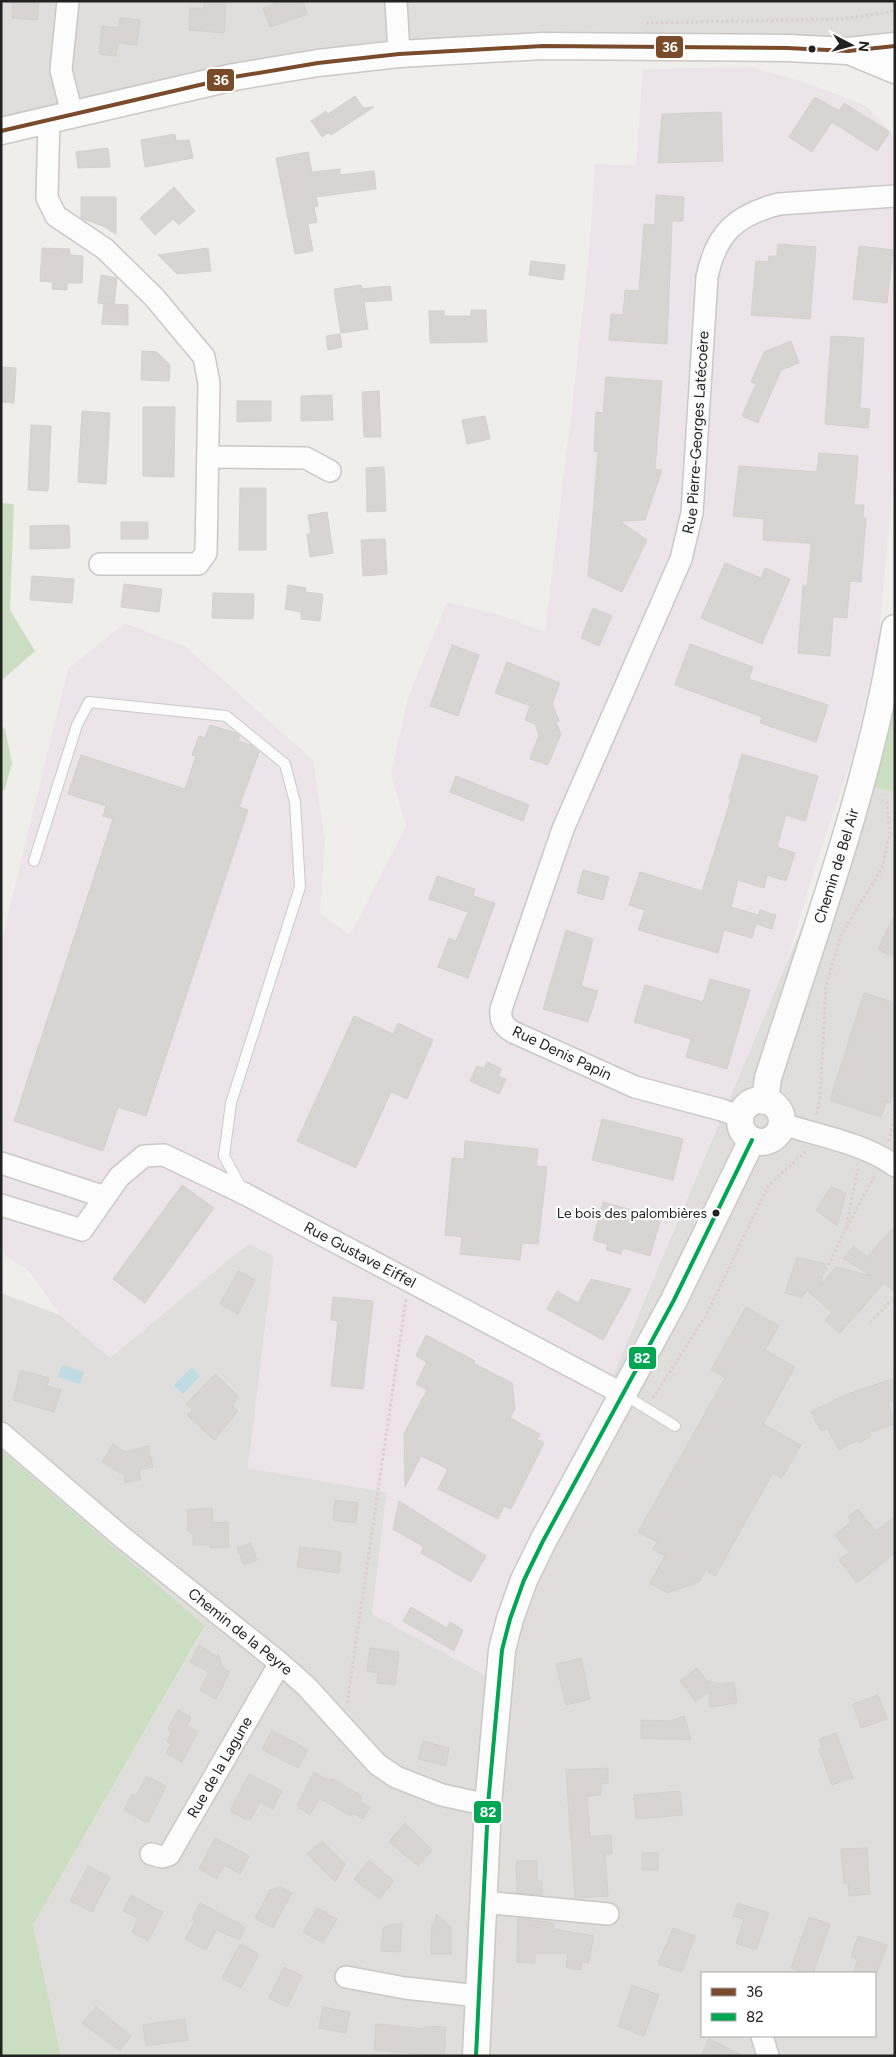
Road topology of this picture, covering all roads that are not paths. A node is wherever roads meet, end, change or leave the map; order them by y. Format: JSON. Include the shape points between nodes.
{"nodes":[{"id":1,"x":68,"y":1,"type":"edge"},
{"id":2,"x":396,"y":1,"type":"edge"},
{"id":3,"x":895,"y":46,"type":"edge"},
{"id":4,"x":848,"y":51,"type":"junction"},
{"id":5,"x":399,"y":54,"type":"junction"},
{"id":6,"x":895,"y":70,"type":"edge"},
{"id":7,"x":61,"y":117,"type":"junction"},
{"id":8,"x":1,"y":131,"type":"edge"},
{"id":9,"x":895,"y":196,"type":"edge"},
{"id":10,"x":210,"y":456,"type":"junction"},
{"id":11,"x":330,"y":471,"type":"dead end"},
{"id":12,"x":100,"y":564,"type":"dead end"},
{"id":13,"x":895,"y":628,"type":"edge"},
{"id":14,"x":579,"y":794,"type":"joint"},
{"id":15,"x":34,"y":861,"type":"dead end"},
{"id":16,"x":765,"y":1101,"type":"junction"},
{"id":17,"x":740,"y":1118,"type":"junction"},
{"id":18,"x":782,"y":1124,"type":"junction"},
{"id":19,"x":752,"y":1140,"type":"junction"},
{"id":20,"x":1,"y":1163,"type":"edge"},
{"id":21,"x":895,"y":1166,"type":"edge"},
{"id":22,"x":244,"y":1194,"type":"junction"},
{"id":23,"x":105,"y":1197,"type":"junction"},
{"id":24,"x":1,"y":1205,"type":"edge"},
{"id":25,"x":622,"y":1394,"type":"junction"},
{"id":26,"x":675,"y":1426,"type":"dead end"},
{"id":27,"x":1,"y":1433,"type":"edge"},
{"id":28,"x":280,"y":1662,"type":"junction"},
{"id":29,"x":488,"y":1805,"type":"junction"},
{"id":30,"x":152,"y":1854,"type":"dead end"},
{"id":31,"x":483,"y":1902,"type":"junction"},
{"id":32,"x":608,"y":1914,"type":"dead end"},
{"id":33,"x":346,"y":1977,"type":"dead end"},
{"id":34,"x":478,"y":1996,"type":"junction"},
{"id":35,"x":762,"y":2037,"type":"edge"},
{"id":36,"x":476,"y":2056,"type":"edge"},
{"id":37,"x":768,"y":2056,"type":"edge"}],
"edges":[{"from":1,"to":7,"type":"street","via":[[61,70]]},
{"from":2,"to":5,"type":"street"},
{"from":3,"to":4,"type":"street"},
{"from":4,"to":5,"type":"street","via":[[543,46]]},
{"from":4,"to":6,"type":"street"},
{"from":5,"to":7,"type":"street","via":[[234,77]]},
{"from":7,"to":8,"type":"street"},
{"from":7,"to":10,"type":"street","via":[[47,198],[56,216],[105,249],[154,298],[204,357],[209,383]]},
{"from":9,"to":14,"type":"street","name":"Rue Pierre-Georges Latécoère","via":[[779,204],[763,208],[740,219],[716,246],[707,277],[694,490],[687,537],[681,559]]},
{"from":10,"to":11,"type":"street","via":[[306,458]]},
{"from":10,"to":12,"type":"street","via":[[206,553],[198,564]]},
{"from":13,"to":16,"type":"street","name":"Chemin de Bel Air","via":[[879,715],[860,790],[768,1078]]},
{"from":14,"to":17,"type":"street","name":"Rue Denis Papin","via":[[563,829],[501,1009],[504,1026],[635,1087],[722,1110]]},
{"from":15,"to":22,"type":"lane","via":[[77,726],[89,702],[226,716],[285,764],[295,802],[300,887],[231,1104],[224,1156]]},
{"from":16,"to":17,"type":"street","via":[[752,1102]]},
{"from":16,"to":18,"type":"street","via":[[780,1112]]},
{"from":17,"to":19,"type":"street","via":[[742,1131]]},
{"from":18,"to":19,"type":"street","via":[[771,1140]]},
{"from":18,"to":21,"type":"street","via":[[884,1158]]},
{"from":19,"to":25,"type":"street","via":[[674,1300]]},
{"from":20,"to":23,"type":"street"},
{"from":22,"to":23,"type":"street","name":"Rue Gustave Eiffel","via":[[164,1155],[144,1156],[119,1177]]},
{"from":22,"to":25,"type":"street","name":"Rue Gustave Eiffel"},
{"from":23,"to":24,"type":"street","name":"Rue Gustave Eiffel","via":[[82,1230]]},
{"from":25,"to":26,"type":"lane"},
{"from":25,"to":29,"type":"street","via":[[543,1541],[510,1618],[502,1650]]},
{"from":27,"to":28,"type":"street","name":"Chemin de la Peyre","via":[[122,1536]]},
{"from":28,"to":29,"type":"street","name":"Chemin de la Peyre","via":[[377,1764],[396,1777],[442,1794]]},
{"from":28,"to":30,"type":"street","name":"Rue de la Lagune","via":[[170,1855]]},
{"from":29,"to":31,"type":"street"},
{"from":31,"to":32,"type":"street"},
{"from":31,"to":34,"type":"street"},
{"from":33,"to":34,"type":"street"},
{"from":34,"to":36,"type":"street"},
{"from":35,"to":37,"type":"street"}]}
